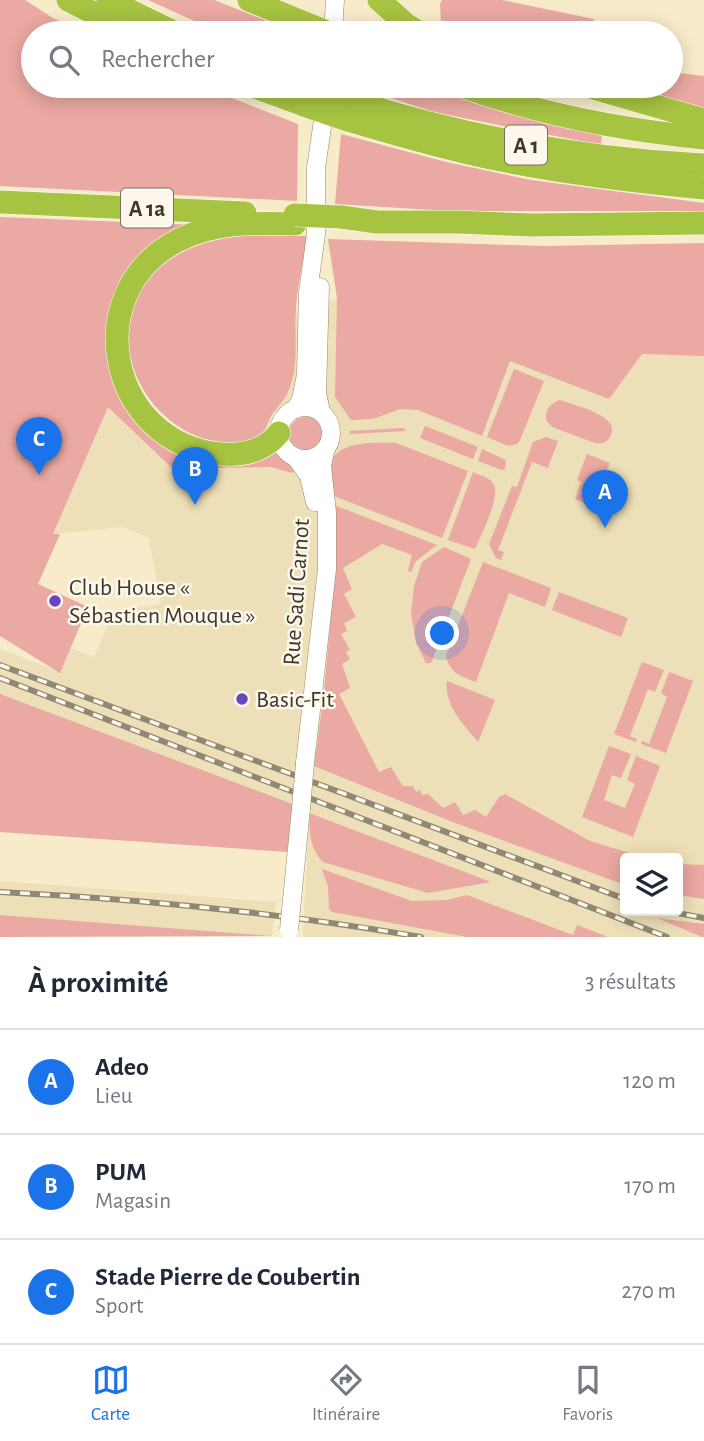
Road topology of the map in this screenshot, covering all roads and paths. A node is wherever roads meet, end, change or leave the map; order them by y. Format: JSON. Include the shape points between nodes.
{"nodes":[{"id":1,"x":68,"y":0,"type":"edge"},
{"id":2,"x":108,"y":0,"type":"edge"},
{"id":3,"x":249,"y":0,"type":"edge"},
{"id":4,"x":322,"y":0,"type":"edge"},
{"id":5,"x":335,"y":0,"type":"edge"},
{"id":6,"x":379,"y":0,"type":"edge"},
{"id":7,"x":109,"y":21,"type":"edge"},
{"id":8,"x":151,"y":21,"type":"edge"},
{"id":9,"x":300,"y":21,"type":"edge"},
{"id":10,"x":329,"y":21,"type":"edge"},
{"id":11,"x":333,"y":21,"type":"edge"},
{"id":12,"x":403,"y":21,"type":"edge"},
{"id":13,"x":314,"y":98,"type":"edge"},
{"id":14,"x":327,"y":98,"type":"edge"},
{"id":15,"x":497,"y":98,"type":"edge"},
{"id":16,"x":628,"y":98,"type":"edge"},
{"id":17,"x":350,"y":111,"type":"junction"},
{"id":18,"x":704,"y":120,"type":"edge"},
{"id":19,"x":704,"y":138,"type":"edge"},
{"id":20,"x":704,"y":165,"type":"edge"},
{"id":21,"x":704,"y":188,"type":"edge"},
{"id":22,"x":0,"y":202,"type":"edge"},
{"id":23,"x":295,"y":220,"type":"junction"},
{"id":24,"x":704,"y":223,"type":"edge"},
{"id":25,"x":316,"y":234,"type":"junction"},
{"id":26,"x":296,"y":409,"type":"junction"},
{"id":27,"x":321,"y":412,"type":"junction"},
{"id":28,"x":279,"y":433,"type":"junction"},
{"id":29,"x":325,"y":451,"type":"junction"},
{"id":30,"x":296,"y":458,"type":"junction"},
{"id":31,"x":312,"y":695,"type":"junction"},
{"id":32,"x":289,"y":934,"type":"edge"}],
"edges":[{"from":1,"to":7,"type":"highway"},
{"from":2,"to":8,"type":"highway"},
{"from":3,"to":9,"type":"highway"},
{"from":4,"to":10,"type":"main road"},
{"from":5,"to":11,"type":"main road"},
{"from":6,"to":12,"type":"highway"},
{"from":13,"to":17,"type":"highway","number":"A 1","bridge":true},
{"from":14,"to":25,"type":"main road","via":[[316,168]]},
{"from":15,"to":19,"type":"highway","via":[[570,117]]},
{"from":16,"to":18,"type":"highway"},
{"from":17,"to":20,"type":"highway","number":"A 1","via":[[551,149]]},
{"from":17,"to":21,"type":"highway","number":"A 1","via":[[456,150],[530,166]]},
{"from":22,"to":23,"type":"highway","number":"A 1a"},
{"from":23,"to":24,"type":"highway","number":"A 1a","bridge":true,"via":[[555,226]]},
{"from":23,"to":28,"type":"highway","via":[[225,226],[173,243],[135,278],[117,326],[125,384],[143,413],[166,435],[197,450],[230,454],[261,448]]},
{"from":25,"to":26,"type":"main road","via":[[308,292],[306,375]]},
{"from":25,"to":27,"type":"main road"},
{"from":26,"to":27,"type":"main road","via":[[309,407]]},
{"from":26,"to":28,"type":"main road","via":[[282,420]]},
{"from":27,"to":29,"type":"main road","via":[[332,430]]},
{"from":28,"to":30,"type":"main road","via":[[283,448]]},
{"from":29,"to":30,"type":"main road","via":[[311,459]]},
{"from":29,"to":31,"type":"main road","name":"Rue Sadi Carnot","via":[[327,569]]},
{"from":30,"to":31,"type":"main road","name":"Rue Sadi Carnot","via":[[311,480],[316,504]]},
{"from":31,"to":32,"type":"main road","name":"Rue Sadi Carnot","bridge":true}]}
